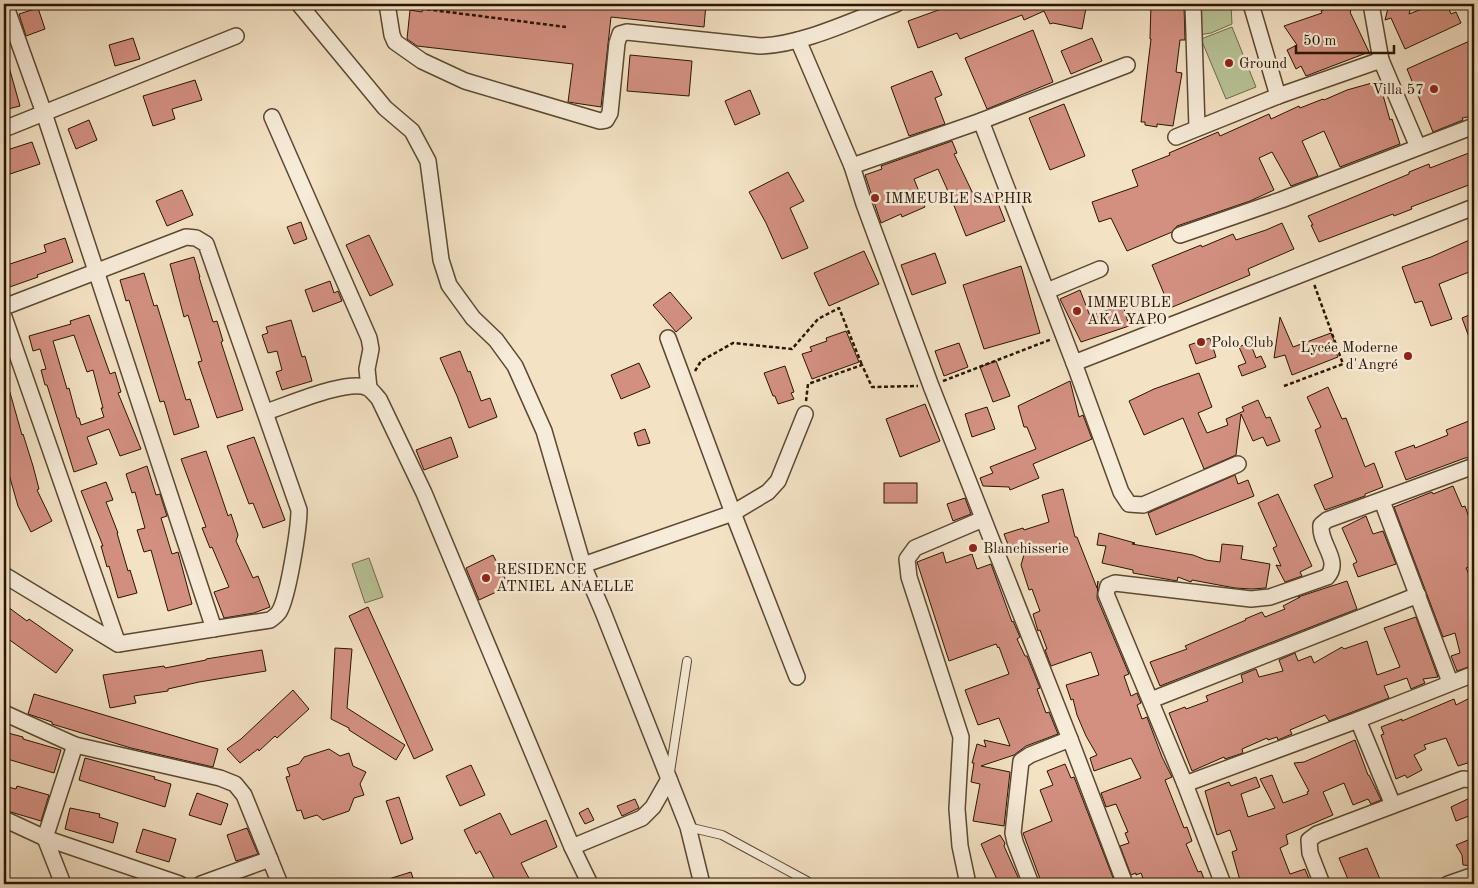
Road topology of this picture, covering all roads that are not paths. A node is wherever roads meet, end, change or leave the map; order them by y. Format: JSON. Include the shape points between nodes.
{"nodes":[{"id":1,"x":5,"y":4,"type":"edge"},
{"id":2,"x":299,"y":4,"type":"edge"},
{"id":3,"x":387,"y":4,"type":"edge"},
{"id":4,"x":896,"y":4,"type":"edge"},
{"id":5,"x":1194,"y":4,"type":"edge"},
{"id":6,"x":1251,"y":4,"type":"edge"},
{"id":7,"x":1371,"y":4,"type":"edge"},
{"id":8,"x":236,"y":36,"type":"dead end"},
{"id":9,"x":798,"y":40,"type":"junction"},
{"id":10,"x":1381,"y":60,"type":"junction"},
{"id":11,"x":1127,"y":65,"type":"dead end"},
{"id":12,"x":1278,"y":96,"type":"junction"},
{"id":13,"x":44,"y":114,"type":"junction"},
{"id":14,"x":272,"y":117,"type":"dead end"},
{"id":15,"x":981,"y":121,"type":"junction"},
{"id":16,"x":1474,"y":126,"type":"edge"},
{"id":17,"x":1197,"y":128,"type":"junction"},
{"id":18,"x":4,"y":129,"type":"edge"},
{"id":19,"x":1176,"y":138,"type":"dead end"},
{"id":20,"x":1418,"y":147,"type":"junction"},
{"id":21,"x":852,"y":166,"type":"junction"},
{"id":22,"x":1474,"y":207,"type":"edge"},
{"id":23,"x":1180,"y":235,"type":"dead end"},
{"id":24,"x":1100,"y":269,"type":"dead end"},
{"id":25,"x":95,"y":271,"type":"junction"},
{"id":26,"x":1047,"y":290,"type":"junction"},
{"id":27,"x":4,"y":307,"type":"edge"},
{"id":28,"x":4,"y":317,"type":"edge"},
{"id":29,"x":668,"y":338,"type":"dead end"},
{"id":30,"x":1074,"y":363,"type":"junction"},
{"id":31,"x":369,"y":388,"type":"junction"},
{"id":32,"x":266,"y":412,"type":"junction"},
{"id":33,"x":805,"y":414,"type":"road end"},
{"id":34,"x":1238,"y":464,"type":"dead end"},
{"id":35,"x":1473,"y":469,"type":"edge"},
{"id":36,"x":1382,"y":501,"type":"junction"},
{"id":37,"x":733,"y":513,"type":"junction"},
{"id":38,"x":982,"y":519,"type":"junction"},
{"id":39,"x":583,"y":565,"type":"junction"},
{"id":40,"x":4,"y":575,"type":"edge"},
{"id":41,"x":1418,"y":595,"type":"junction"},
{"id":42,"x":214,"y":629,"type":"junction"},
{"id":43,"x":118,"y":644,"type":"junction"},
{"id":44,"x":688,"y":661,"type":"dead end"},
{"id":45,"x":1474,"y":674,"type":"edge"},
{"id":46,"x":797,"y":677,"type":"dead end"},
{"id":47,"x":1450,"y":682,"type":"junction"},
{"id":48,"x":1152,"y":700,"type":"junction"},
{"id":49,"x":4,"y":713,"type":"edge"},
{"id":50,"x":1358,"y":720,"type":"junction"},
{"id":51,"x":1070,"y":739,"type":"junction"},
{"id":52,"x":75,"y":745,"type":"junction"},
{"id":53,"x":668,"y":779,"type":"junction"},
{"id":54,"x":1474,"y":780,"type":"edge"},
{"id":55,"x":1185,"y":784,"type":"junction"},
{"id":56,"x":1393,"y":805,"type":"junction"},
{"id":57,"x":4,"y":819,"type":"edge"},
{"id":58,"x":688,"y":827,"type":"junction"},
{"id":59,"x":45,"y":838,"type":"junction"},
{"id":60,"x":572,"y":847,"type":"junction"},
{"id":61,"x":270,"y":859,"type":"junction"},
{"id":62,"x":1474,"y":875,"type":"edge"},
{"id":63,"x":807,"y":881,"type":"dead end"},
{"id":64,"x":63,"y":884,"type":"edge"},
{"id":65,"x":180,"y":884,"type":"edge"},
{"id":66,"x":201,"y":884,"type":"edge"},
{"id":67,"x":280,"y":884,"type":"edge"},
{"id":68,"x":590,"y":884,"type":"edge"},
{"id":69,"x":702,"y":884,"type":"edge"},
{"id":70,"x":968,"y":884,"type":"edge"},
{"id":71,"x":1031,"y":884,"type":"edge"},
{"id":72,"x":1125,"y":884,"type":"edge"},
{"id":73,"x":1223,"y":884,"type":"edge"},
{"id":74,"x":1322,"y":884,"type":"edge"},
{"id":75,"x":1448,"y":884,"type":"edge"}],
"edges":[{"from":1,"to":13,"type":"street"},
{"from":2,"to":39,"type":"street","via":[[385,108],[412,131],[428,160],[441,260],[450,285],[473,318],[496,340],[515,366],[544,431]]},
{"from":3,"to":9,"type":"street","via":[[395,42],[422,61],[465,81],[600,121],[606,120],[610,113],[620,34],[627,32],[760,46]]},
{"from":4,"to":9,"type":"street"},
{"from":5,"to":17,"type":"street"},
{"from":6,"to":12,"type":"street"},
{"from":7,"to":10,"type":"street"},
{"from":8,"to":13,"type":"street"},
{"from":9,"to":21,"type":"street"},
{"from":10,"to":12,"type":"street"},
{"from":10,"to":20,"type":"street"},
{"from":11,"to":15,"type":"street"},
{"from":12,"to":17,"type":"street"},
{"from":13,"to":18,"type":"street"},
{"from":13,"to":25,"type":"street"},
{"from":14,"to":31,"type":"street","via":[[370,338]]},
{"from":15,"to":21,"type":"street"},
{"from":15,"to":26,"type":"street"},
{"from":16,"to":20,"type":"street"},
{"from":17,"to":19,"type":"street"},
{"from":20,"to":23,"type":"street"},
{"from":21,"to":38,"type":"street"},
{"from":22,"to":30,"type":"street"},
{"from":24,"to":26,"type":"street"},
{"from":25,"to":27,"type":"street"},
{"from":25,"to":32,"type":"street","via":[[186,237],[206,244]]},
{"from":25,"to":42,"type":"street"},
{"from":26,"to":30,"type":"street"},
{"from":28,"to":43,"type":"street"},
{"from":29,"to":37,"type":"street"},
{"from":30,"to":34,"type":"street","via":[[1121,492],[1129,504],[1142,504]]},
{"from":31,"to":32,"type":"street","via":[[355,385],[339,387]]},
{"from":31,"to":60,"type":"street","via":[[379,400],[424,493]]},
{"from":32,"to":42,"type":"street","via":[[300,510],[300,525],[284,598],[278,613],[270,620]]},
{"from":33,"to":37,"type":"street","via":[[778,481],[768,492]]},
{"from":35,"to":36,"type":"street"},
{"from":36,"to":41,"type":"street"},
{"from":36,"to":48,"type":"street","via":[[1321,525],[1333,563],[1327,577],[1270,597],[1251,598],[1115,582],[1108,586],[1106,594]]},
{"from":37,"to":39,"type":"street"},
{"from":37,"to":46,"type":"street"},
{"from":38,"to":51,"type":"street"},
{"from":38,"to":70,"type":"street","via":[[915,548],[907,559],[909,576],[961,738],[957,809]]},
{"from":39,"to":53,"type":"street"},
{"from":40,"to":43,"type":"street"},
{"from":41,"to":47,"type":"street"},
{"from":41,"to":48,"type":"street"},
{"from":42,"to":43,"type":"street"},
{"from":44,"to":53,"type":"lane"},
{"from":45,"to":47,"type":"street"},
{"from":47,"to":50,"type":"street"},
{"from":48,"to":55,"type":"street"},
{"from":49,"to":52,"type":"street"},
{"from":50,"to":55,"type":"street"},
{"from":50,"to":56,"type":"street"},
{"from":51,"to":71,"type":"street","via":[[1022,761],[1013,833]]},
{"from":51,"to":72,"type":"street"},
{"from":52,"to":59,"type":"street"},
{"from":52,"to":61,"type":"street","via":[[235,784],[244,795]]},
{"from":53,"to":58,"type":"street"},
{"from":53,"to":60,"type":"street","via":[[653,807],[642,818]]},
{"from":54,"to":56,"type":"street","via":[[1463,779]]},
{"from":55,"to":73,"type":"street"},
{"from":56,"to":74,"type":"street","via":[[1309,840],[1310,853]]},
{"from":57,"to":59,"type":"street"},
{"from":58,"to":63,"type":"lane","via":[[722,835]]},
{"from":58,"to":69,"type":"street"},
{"from":59,"to":64,"type":"street"},
{"from":59,"to":65,"type":"street"},
{"from":60,"to":68,"type":"street"},
{"from":61,"to":66,"type":"street"},
{"from":61,"to":67,"type":"street"},
{"from":62,"to":75,"type":"street"}]}
